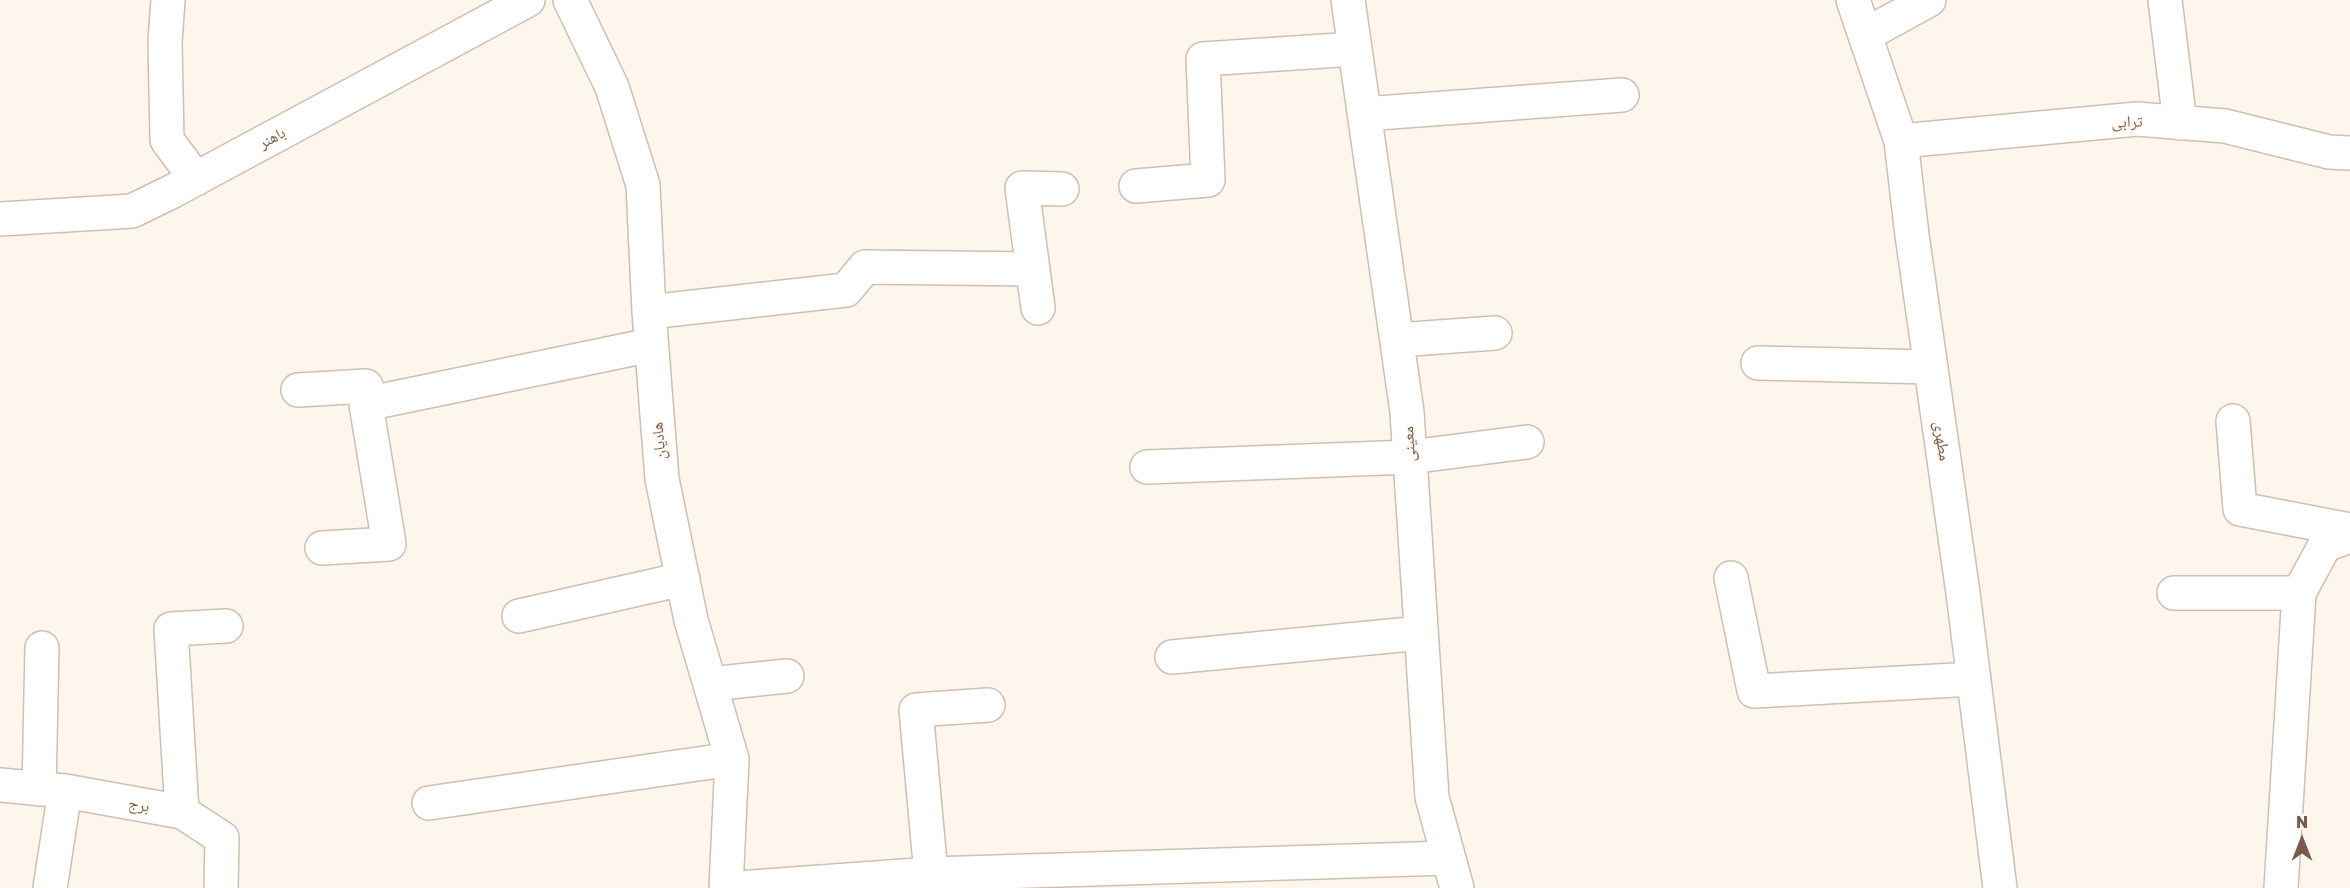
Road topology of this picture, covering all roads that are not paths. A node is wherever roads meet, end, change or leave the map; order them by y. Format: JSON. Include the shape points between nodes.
{"nodes":[{"id":1,"x":168,"y":0,"type":"edge"},
{"id":2,"x":528,"y":0,"type":"edge"},
{"id":3,"x":570,"y":0,"type":"edge"},
{"id":4,"x":1348,"y":0,"type":"edge"},
{"id":5,"x":1853,"y":0,"type":"edge"},
{"id":6,"x":1929,"y":0,"type":"edge"},
{"id":7,"x":2165,"y":0,"type":"edge"},
{"id":8,"x":1865,"y":35,"type":"junction"},
{"id":9,"x":1355,"y":49,"type":"junction"},
{"id":10,"x":1622,"y":95,"type":"dead end"},
{"id":11,"x":1364,"y":114,"type":"junction"},
{"id":12,"x":2180,"y":123,"type":"junction"},
{"id":13,"x":1901,"y":141,"type":"junction"},
{"id":14,"x":2350,"y":153,"type":"edge"},
{"id":15,"x":196,"y":179,"type":"junction"},
{"id":16,"x":1136,"y":186,"type":"dead end"},
{"id":17,"x":1062,"y":189,"type":"dead end"},
{"id":18,"x":0,"y":219,"type":"edge"},
{"id":19,"x":1033,"y":269,"type":"junction"},
{"id":20,"x":1038,"y":308,"type":"dead end"},
{"id":21,"x":649,"y":312,"type":"junction"},
{"id":22,"x":1495,"y":333,"type":"dead end"},
{"id":23,"x":1397,"y":340,"type":"junction"},
{"id":24,"x":651,"y":345,"type":"junction"},
{"id":25,"x":1758,"y":363,"type":"dead end"},
{"id":26,"x":1931,"y":367,"type":"junction"},
{"id":27,"x":298,"y":390,"type":"dead end"},
{"id":28,"x":366,"y":404,"type":"junction"},
{"id":29,"x":2233,"y":421,"type":"dead end"},
{"id":30,"x":1527,"y":442,"type":"dead end"},
{"id":31,"x":1410,"y":457,"type":"junction"},
{"id":32,"x":1147,"y":467,"type":"dead end"},
{"id":33,"x":2350,"y":530,"type":"edge"},
{"id":34,"x":2350,"y":536,"type":"edge"},
{"id":35,"x":322,"y":548,"type":"dead end"},
{"id":36,"x":1731,"y":578,"type":"dead end"},
{"id":37,"x":683,"y":579,"type":"junction"},
{"id":38,"x":2174,"y":593,"type":"dead end"},
{"id":39,"x":2299,"y":593,"type":"junction"},
{"id":40,"x":519,"y":615,"type":"dead end"},
{"id":41,"x":226,"y":626,"type":"dead end"},
{"id":42,"x":1421,"y":633,"type":"junction"},
{"id":43,"x":42,"y":648,"type":"dead end"},
{"id":44,"x":1172,"y":657,"type":"dead end"},
{"id":45,"x":787,"y":676,"type":"dead end"},
{"id":46,"x":1974,"y":679,"type":"junction"},
{"id":47,"x":710,"y":684,"type":"junction"},
{"id":48,"x":988,"y":705,"type":"dead end"},
{"id":49,"x":732,"y":759,"type":"junction"},
{"id":50,"x":0,"y":785,"type":"edge"},
{"id":51,"x":52,"y":790,"type":"junction"},
{"id":52,"x":429,"y":803,"type":"dead end"},
{"id":53,"x":183,"y":812,"type":"junction"},
{"id":54,"x":1453,"y":873,"type":"edge"},
{"id":55,"x":932,"y":874,"type":"junction"},
{"id":56,"x":1109,"y":878,"type":"edge"},
{"id":57,"x":50,"y":888,"type":"edge"},
{"id":58,"x":221,"y":888,"type":"edge"},
{"id":59,"x":726,"y":888,"type":"edge"},
{"id":60,"x":738,"y":888,"type":"edge"},
{"id":61,"x":2000,"y":888,"type":"edge"},
{"id":62,"x":2281,"y":888,"type":"edge"}],
"edges":[{"from":1,"to":15,"type":"street","via":[[167,140]]},
{"from":2,"to":15,"type":"street","name":"باهنر"},
{"from":3,"to":21,"type":"street","name":"هادیان","via":[[612,87],[643,185]]},
{"from":4,"to":9,"type":"street","name":"معینی"},
{"from":5,"to":8,"type":"street","name":"مطهری"},
{"from":6,"to":8,"type":"street"},
{"from":7,"to":12,"type":"street"},
{"from":8,"to":13,"type":"street","name":"مطهری"},
{"from":9,"to":11,"type":"street","name":"معینی"},
{"from":9,"to":16,"type":"street","via":[[1203,59],[1208,180]]},
{"from":10,"to":11,"type":"street"},
{"from":11,"to":23,"type":"street","name":"معینی"},
{"from":12,"to":13,"type":"street","name":"ترابی","via":[[2137,119]]},
{"from":12,"to":14,"type":"street","name":"ترابی","via":[[2225,126],[2329,152]]},
{"from":13,"to":26,"type":"street","name":"مطهری"},
{"from":15,"to":18,"type":"street","name":"باهنر","via":[[132,211]]},
{"from":17,"to":19,"type":"street","via":[[1022,188]]},
{"from":19,"to":20,"type":"street"},
{"from":19,"to":21,"type":"street","via":[[865,267],[846,290]]},
{"from":21,"to":24,"type":"street","name":"هادیان"},
{"from":22,"to":23,"type":"street"},
{"from":23,"to":31,"type":"street","name":"معینی"},
{"from":24,"to":28,"type":"street"},
{"from":24,"to":37,"type":"street","name":"هادیان","via":[[662,479]]},
{"from":25,"to":26,"type":"street"},
{"from":26,"to":46,"type":"street","name":"مطهری"},
{"from":27,"to":28,"type":"street","via":[[366,386]]},
{"from":28,"to":35,"type":"street","via":[[389,544]]},
{"from":29,"to":33,"type":"street","via":[[2240,508]]},
{"from":30,"to":31,"type":"street"},
{"from":31,"to":32,"type":"street"},
{"from":31,"to":42,"type":"street","name":"معینی"},
{"from":34,"to":39,"type":"street","via":[[2325,545]]},
{"from":36,"to":46,"type":"street","via":[[1754,692]]},
{"from":37,"to":40,"type":"street"},
{"from":37,"to":47,"type":"street","name":"هادیان"},
{"from":38,"to":39,"type":"street"},
{"from":39,"to":62,"type":"street"},
{"from":41,"to":53,"type":"street","via":[[171,629]]},
{"from":42,"to":44,"type":"street"},
{"from":42,"to":54,"type":"street","name":"معینی","via":[[1432,797]]},
{"from":43,"to":51,"type":"street"},
{"from":45,"to":47,"type":"street"},
{"from":46,"to":61,"type":"street","name":"مطهری"},
{"from":47,"to":49,"type":"street","name":"هادیان"},
{"from":48,"to":55,"type":"street","via":[[916,710]]},
{"from":49,"to":52,"type":"street"},
{"from":49,"to":59,"type":"street","name":"هادیان"},
{"from":50,"to":51,"type":"street","name":"برج"},
{"from":51,"to":53,"type":"street","name":"برج"},
{"from":51,"to":57,"type":"street"},
{"from":53,"to":58,"type":"street","name":"برج","via":[[222,838]]},
{"from":54,"to":56,"type":"street"},
{"from":55,"to":56,"type":"street"},
{"from":55,"to":60,"type":"street"}]}
